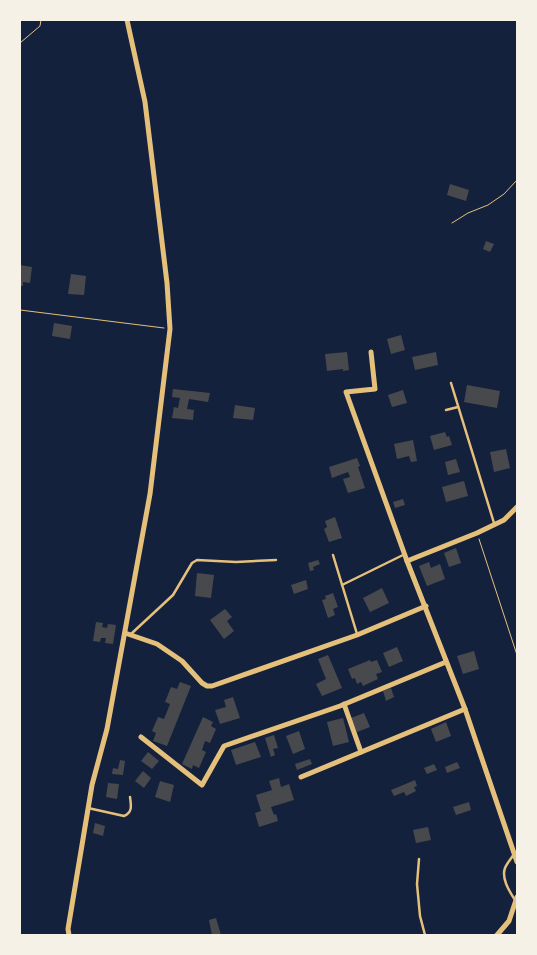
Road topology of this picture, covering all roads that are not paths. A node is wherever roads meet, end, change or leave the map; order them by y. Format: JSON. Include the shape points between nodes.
{"nodes":[{"id":1,"x":127,"y":20,"type":"edge"},
{"id":2,"x":371,"y":352,"type":"dead end"},
{"id":3,"x":450,"y":383,"type":"dead end"},
{"id":4,"x":458,"y":407,"type":"junction"},
{"id":5,"x":446,"y":410,"type":"dead end"},
{"id":6,"x":517,"y":506,"type":"edge"},
{"id":7,"x":495,"y":525,"type":"junction"},
{"id":8,"x":405,"y":554,"type":"junction"},
{"id":9,"x":333,"y":555,"type":"dead end"},
{"id":10,"x":276,"y":560,"type":"dead end"},
{"id":11,"x":407,"y":561,"type":"junction"},
{"id":12,"x":342,"y":585,"type":"junction"},
{"id":13,"x":426,"y":606,"type":"junction"},
{"id":14,"x":125,"y":633,"type":"junction"},
{"id":15,"x":132,"y":634,"type":"junction"},
{"id":16,"x":357,"y":635,"type":"junction"},
{"id":17,"x":446,"y":662,"type":"junction"},
{"id":18,"x":344,"y":704,"type":"junction"},
{"id":19,"x":465,"y":709,"type":"junction"},
{"id":20,"x":141,"y":737,"type":"dead end"},
{"id":21,"x":362,"y":752,"type":"junction"},
{"id":22,"x":300,"y":777,"type":"dead end"},
{"id":23,"x":130,"y":797,"type":"dead end"},
{"id":24,"x":88,"y":808,"type":"junction"},
{"id":25,"x":514,"y":852,"type":"junction"},
{"id":26,"x":419,"y":859,"type":"dead end"},
{"id":27,"x":517,"y":862,"type":"edge"},
{"id":28,"x":516,"y":900,"type":"edge"},
{"id":29,"x":69,"y":935,"type":"edge"},
{"id":30,"x":425,"y":935,"type":"edge"},
{"id":31,"x":497,"y":935,"type":"edge"}],
"edges":[{"from":1,"to":14,"type":"street","via":[[145,102],[170,329],[150,494]]},
{"from":2,"to":8,"type":"street","via":[[374,389],[346,392]]},
{"from":3,"to":4,"type":"lane"},
{"from":4,"to":5,"type":"lane"},
{"from":4,"to":7,"type":"lane"},
{"from":6,"to":7,"type":"street"},
{"from":7,"to":11,"type":"street"},
{"from":8,"to":11,"type":"street"},
{"from":8,"to":12,"type":"lane"},
{"from":9,"to":12,"type":"lane"},
{"from":10,"to":15,"type":"lane","via":[[196,560],[173,595]]},
{"from":11,"to":13,"type":"street"},
{"from":12,"to":16,"type":"lane"},
{"from":13,"to":16,"type":"street"},
{"from":13,"to":17,"type":"street"},
{"from":14,"to":15,"type":"street"},
{"from":14,"to":24,"type":"street"},
{"from":15,"to":16,"type":"street","via":[[172,654],[207,686]]},
{"from":17,"to":18,"type":"street"},
{"from":17,"to":19,"type":"street"},
{"from":18,"to":20,"type":"street","via":[[224,746],[202,785]]},
{"from":18,"to":21,"type":"street"},
{"from":19,"to":21,"type":"street"},
{"from":19,"to":25,"type":"street"},
{"from":21,"to":22,"type":"street"},
{"from":23,"to":24,"type":"lane","via":[[131,808],[124,816]]},
{"from":24,"to":29,"type":"street"},
{"from":25,"to":27,"type":"street"},
{"from":25,"to":28,"type":"lane","via":[[504,876]]},
{"from":26,"to":30,"type":"lane","via":[[417,884]]},
{"from":28,"to":31,"type":"street","via":[[509,922]]}]}
